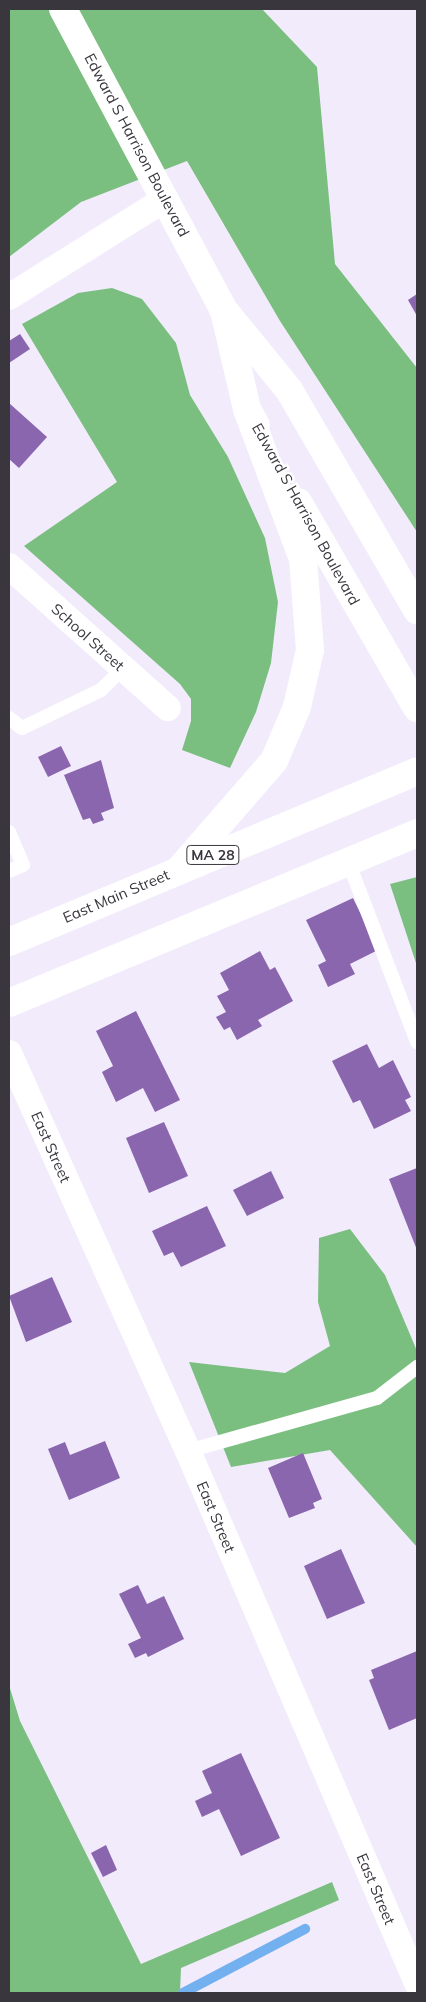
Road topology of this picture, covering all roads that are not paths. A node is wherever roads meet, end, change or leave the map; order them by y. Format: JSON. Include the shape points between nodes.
{"nodes":[{"id":1,"x":63,"y":9,"type":"edge"},
{"id":2,"x":165,"y":198,"type":"junction"},
{"id":3,"x":9,"y":297,"type":"edge"},
{"id":4,"x":223,"y":309,"type":"junction"},
{"id":5,"x":247,"y":409,"type":"junction"},
{"id":6,"x":364,"y":514,"type":"junction"},
{"id":7,"x":11,"y":575,"type":"edge"},
{"id":8,"x":417,"y":581,"type":"edge"},
{"id":9,"x":417,"y":610,"type":"edge"},
{"id":10,"x":123,"y":668,"type":"junction"},
{"id":11,"x":168,"y":708,"type":"dead end"},
{"id":12,"x":417,"y":708,"type":"edge"},
{"id":13,"x":9,"y":718,"type":"edge"},
{"id":14,"x":417,"y":771,"type":"edge"},
{"id":15,"x":9,"y":832,"type":"edge"},
{"id":16,"x":417,"y":833,"type":"edge"},
{"id":17,"x":348,"y":861,"type":"junction"},
{"id":18,"x":180,"y":869,"type":"junction"},
{"id":19,"x":9,"y":871,"type":"edge"},
{"id":20,"x":9,"y":942,"type":"edge"},
{"id":21,"x":9,"y":1003,"type":"edge"},
{"id":22,"x":417,"y":1042,"type":"edge"},
{"id":23,"x":9,"y":1053,"type":"edge"},
{"id":24,"x":417,"y":1367,"type":"edge"},
{"id":25,"x":188,"y":1452,"type":"junction"},
{"id":26,"x":417,"y":1983,"type":"edge"}],
"edges":[{"from":1,"to":2,"type":"main road","name":"Edward S Harrison Boulevard"},
{"from":2,"to":3,"type":"street"},
{"from":2,"to":4,"type":"main road","name":"Edward S Harrison Boulevard"},
{"from":4,"to":5,"type":"main road","name":"Edward S Harrison Boulevard"},
{"from":4,"to":6,"type":"main road","name":"Edward S Harrison Boulevard","via":[[289,390]]},
{"from":5,"to":12,"type":"main road","name":"Edward S Harrison Boulevard"},
{"from":5,"to":18,"type":"main road","via":[[303,559],[310,650],[297,707],[274,761]]},
{"from":6,"to":8,"type":"main road"},
{"from":6,"to":9,"type":"main road","name":"Edward S Harrison Boulevard"},
{"from":7,"to":10,"type":"street","name":"School Street"},
{"from":10,"to":11,"type":"street","name":"School Street"},
{"from":10,"to":13,"type":"lane","via":[[101,690],[22,728]]},
{"from":14,"to":18,"type":"main road","name":"East Main Street","number":"MA 28"},
{"from":15,"to":19,"type":"lane","via":[[23,865]]},
{"from":16,"to":17,"type":"main road"},
{"from":17,"to":21,"type":"main road"},
{"from":17,"to":22,"type":"lane"},
{"from":18,"to":20,"type":"main road","name":"East Main Street","number":"MA 28"},
{"from":23,"to":25,"type":"street","name":"East Street"},
{"from":24,"to":25,"type":"lane","via":[[378,1398]]},
{"from":25,"to":26,"type":"street","name":"East Street"}]}
